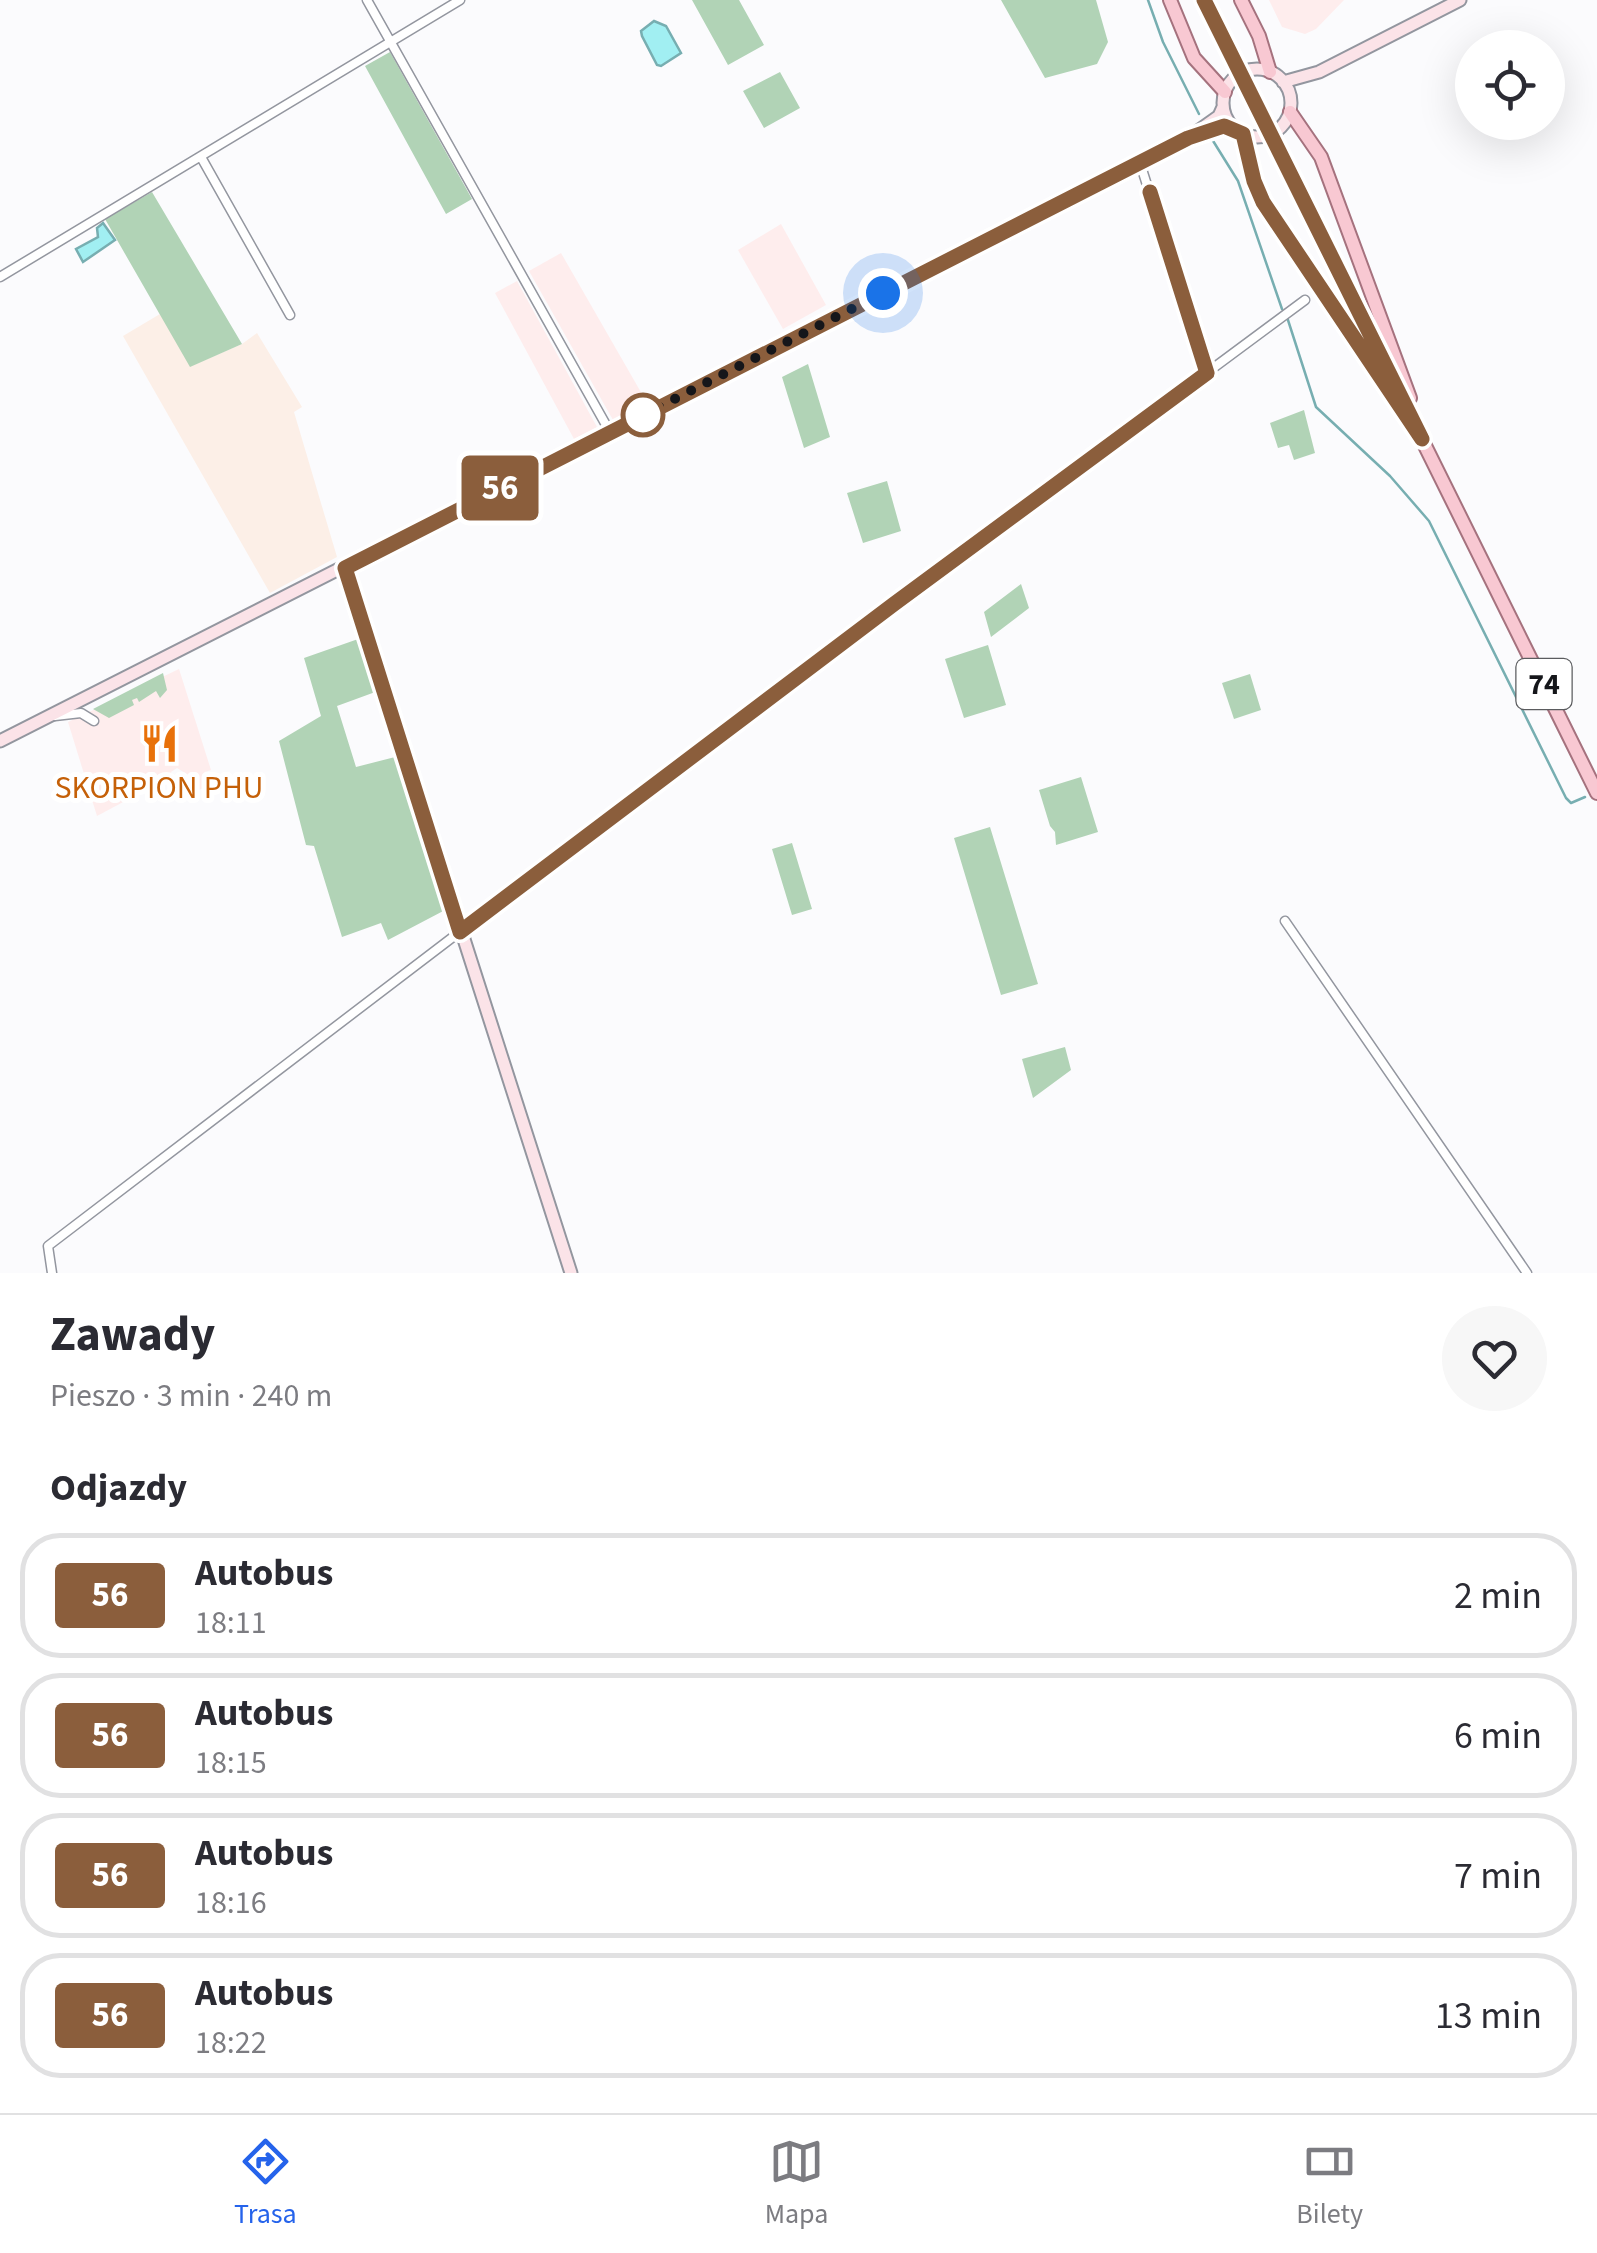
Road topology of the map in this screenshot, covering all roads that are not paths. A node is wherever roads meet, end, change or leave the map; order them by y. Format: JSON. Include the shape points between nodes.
{"nodes":[{"id":1,"x":367,"y":0,"type":"edge"},
{"id":2,"x":460,"y":0,"type":"edge"},
{"id":3,"x":1170,"y":0,"type":"edge"},
{"id":4,"x":1204,"y":0,"type":"edge"},
{"id":5,"x":1241,"y":0,"type":"edge"},
{"id":6,"x":1460,"y":0,"type":"edge"},
{"id":7,"x":390,"y":42,"type":"junction"},
{"id":8,"x":1270,"y":72,"type":"junction"},
{"id":9,"x":1319,"y":72,"type":"junction"},
{"id":10,"x":1283,"y":82,"type":"junction"},
{"id":11,"x":1225,"y":92,"type":"junction"},
{"id":12,"x":1290,"y":96,"type":"junction"},
{"id":13,"x":1223,"y":107,"type":"junction"},
{"id":14,"x":1290,"y":112,"type":"junction"},
{"id":15,"x":1238,"y":131,"type":"junction"},
{"id":16,"x":1188,"y":138,"type":"junction"},
{"id":17,"x":201,"y":156,"type":"junction"},
{"id":18,"x":1140,"y":163,"type":"junction"},
{"id":19,"x":0,"y":277,"type":"edge"},
{"id":20,"x":1305,"y":300,"type":"dead end"},
{"id":21,"x":290,"y":315,"type":"dead end"},
{"id":22,"x":1207,"y":373,"type":"junction"},
{"id":23,"x":610,"y":432,"type":"junction"},
{"id":24,"x":1422,"y":439,"type":"junction"},
{"id":25,"x":345,"y":568,"type":"junction"},
{"id":26,"x":51,"y":717,"type":"junction"},
{"id":27,"x":94,"y":721,"type":"dead end"},
{"id":28,"x":0,"y":741,"type":"edge"},
{"id":29,"x":1597,"y":793,"type":"edge"},
{"id":30,"x":1286,"y":921,"type":"dead end"},
{"id":31,"x":460,"y":932,"type":"junction"},
{"id":32,"x":52,"y":1273,"type":"edge"},
{"id":33,"x":571,"y":1273,"type":"edge"},
{"id":34,"x":1527,"y":1273,"type":"edge"}],
"edges":[{"from":1,"to":7,"type":"street"},
{"from":2,"to":7,"type":"street"},
{"from":3,"to":11,"type":"main road","via":[[1194,58]]},
{"from":4,"to":24,"type":"main road","number":"74","bridge":true},
{"from":5,"to":8,"type":"main road"},
{"from":6,"to":9,"type":"main road"},
{"from":7,"to":17,"type":"street"},
{"from":7,"to":23,"type":"street"},
{"from":8,"to":10,"type":"main road"},
{"from":8,"to":11,"type":"main road","via":[[1248,70]]},
{"from":9,"to":10,"type":"main road"},
{"from":9,"to":12,"type":"main road"},
{"from":10,"to":12,"type":"main road"},
{"from":11,"to":13,"type":"main road"},
{"from":12,"to":14,"type":"main road"},
{"from":13,"to":15,"type":"main road"},
{"from":13,"to":16,"type":"main road"},
{"from":14,"to":15,"type":"main road","via":[[1276,132],[1260,137]]},
{"from":14,"to":24,"type":"main road","via":[[1325,168]]},
{"from":15,"to":16,"type":"main road","via":[[1224,126]]},
{"from":15,"to":24,"type":"main road","via":[[1263,202]]},
{"from":16,"to":18,"type":"main road"},
{"from":17,"to":19,"type":"street"},
{"from":17,"to":21,"type":"street"},
{"from":18,"to":22,"type":"street"},
{"from":18,"to":23,"type":"main road"},
{"from":20,"to":22,"type":"street"},
{"from":22,"to":31,"type":"street"},
{"from":23,"to":25,"type":"main road"},
{"from":24,"to":29,"type":"main road","number":"74"},
{"from":25,"to":26,"type":"main road"},
{"from":25,"to":31,"type":"main road"},
{"from":26,"to":27,"type":"street","via":[[81,713]]},
{"from":26,"to":28,"type":"main road"},
{"from":30,"to":34,"type":"street"},
{"from":31,"to":32,"type":"street","via":[[48,1246]]},
{"from":31,"to":33,"type":"main road"}]}
